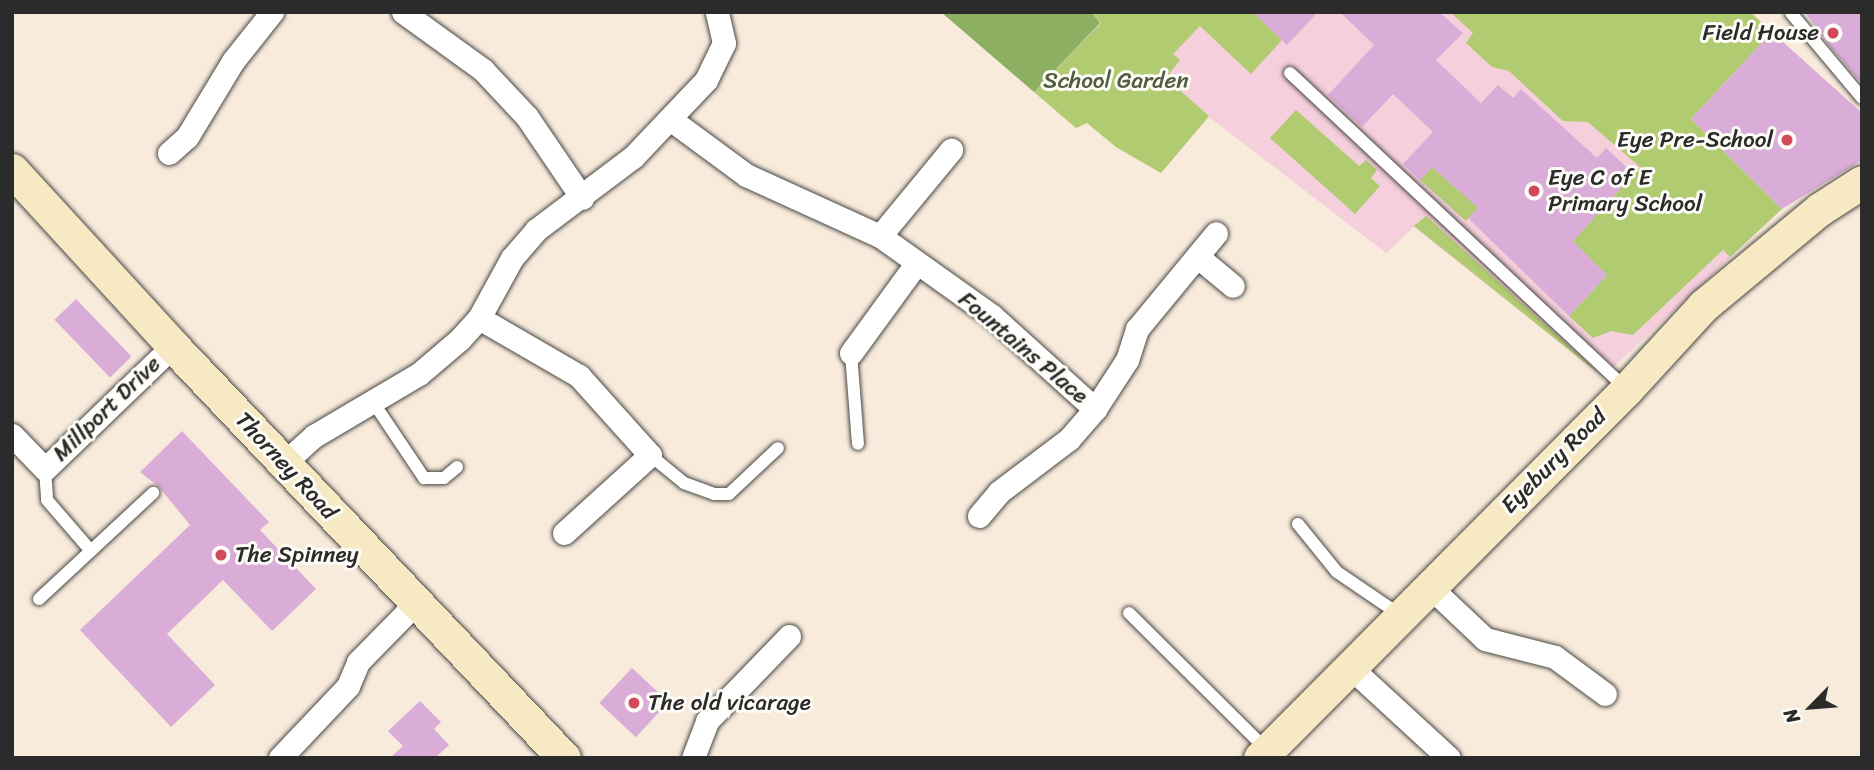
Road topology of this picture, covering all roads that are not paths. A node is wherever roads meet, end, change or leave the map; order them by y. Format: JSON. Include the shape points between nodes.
{"nodes":[{"id":1,"x":272,"y":12,"type":"edge"},
{"id":2,"x":403,"y":12,"type":"edge"},
{"id":3,"x":717,"y":12,"type":"edge"},
{"id":4,"x":1791,"y":13,"type":"edge"},
{"id":5,"x":1290,"y":73,"type":"dead end"},
{"id":6,"x":1862,"y":98,"type":"edge"},
{"id":7,"x":670,"y":119,"type":"junction"},
{"id":8,"x":951,"y":150,"type":"dead end"},
{"id":9,"x":169,"y":153,"type":"dead end"},
{"id":10,"x":12,"y":170,"type":"edge"},
{"id":11,"x":1862,"y":182,"type":"edge"},
{"id":12,"x":582,"y":198,"type":"junction"},
{"id":13,"x":1216,"y":233,"type":"dead end"},
{"id":14,"x":880,"y":236,"type":"junction"},
{"id":15,"x":1198,"y":257,"type":"junction"},
{"id":16,"x":916,"y":264,"type":"junction"},
{"id":17,"x":1233,"y":286,"type":"dead end"},
{"id":18,"x":480,"y":318,"type":"junction"},
{"id":19,"x":173,"y":346,"type":"junction"},
{"id":20,"x":851,"y":353,"type":"joint"},
{"id":21,"x":1627,"y":388,"type":"junction"},
{"id":22,"x":373,"y":402,"type":"junction"},
{"id":23,"x":1095,"y":409,"type":"junction"},
{"id":24,"x":12,"y":435,"type":"edge"},
{"id":25,"x":858,"y":444,"type":"dead end"},
{"id":26,"x":778,"y":449,"type":"dead end"},
{"id":27,"x":650,"y":455,"type":"junction"},
{"id":28,"x":283,"y":464,"type":"junction"},
{"id":29,"x":457,"y":467,"type":"dead end"},
{"id":30,"x":44,"y":469,"type":"junction"},
{"id":31,"x":153,"y":494,"type":"dead end"},
{"id":32,"x":979,"y":516,"type":"dead end"},
{"id":33,"x":1298,"y":524,"type":"dead end"},
{"id":34,"x":564,"y":533,"type":"dead end"},
{"id":35,"x":91,"y":551,"type":"junction"},
{"id":36,"x":1429,"y":586,"type":"junction"},
{"id":37,"x":39,"y":598,"type":"dead end"},
{"id":38,"x":416,"y":603,"type":"junction"},
{"id":39,"x":1129,"y":613,"type":"dead end"},
{"id":40,"x":1400,"y":615,"type":"junction"},
{"id":41,"x":789,"y":636,"type":"dead end"},
{"id":42,"x":1350,"y":667,"type":"junction"},
{"id":43,"x":1605,"y":694,"type":"dead end"},
{"id":44,"x":1264,"y":754,"type":"edge"},
{"id":45,"x":1441,"y":755,"type":"edge"},
{"id":46,"x":280,"y":758,"type":"edge"},
{"id":47,"x":564,"y":758,"type":"edge"},
{"id":48,"x":694,"y":758,"type":"edge"}],
"edges":[{"from":1,"to":9,"type":"street","via":[[233,61],[187,137]]},
{"from":2,"to":12,"type":"street","via":[[483,70],[527,117]]},
{"from":3,"to":7,"type":"street","via":[[724,43],[706,80]]},
{"from":4,"to":6,"type":"lane"},
{"from":5,"to":21,"type":"lane"},
{"from":7,"to":12,"type":"street","via":[[633,157]]},
{"from":7,"to":14,"type":"street","name":"Fountains Place","via":[[746,175]]},
{"from":8,"to":14,"type":"street"},
{"from":10,"to":19,"type":"street","name":"Thorney Road"},
{"from":11,"to":21,"type":"street","name":"Eyebury Road","via":[[1820,209],[1703,306]]},
{"from":12,"to":18,"type":"street","via":[[536,230],[512,258]]},
{"from":13,"to":15,"type":"street","name":"Fountains Place"},
{"from":14,"to":16,"type":"street","name":"Fountains Place"},
{"from":15,"to":17,"type":"street"},
{"from":15,"to":23,"type":"street","name":"Fountains Place","via":[[1137,329],[1127,360]]},
{"from":16,"to":20,"type":"street"},
{"from":16,"to":23,"type":"street","name":"Fountains Place","via":[[992,316]]},
{"from":18,"to":22,"type":"street","via":[[419,374]]},
{"from":18,"to":27,"type":"street","via":[[579,376]]},
{"from":19,"to":28,"type":"street","name":"Thorney Road"},
{"from":19,"to":30,"type":"street","name":"Millport Drive"},
{"from":20,"to":25,"type":"lane"},
{"from":21,"to":36,"type":"street","name":"Eyebury Road"},
{"from":22,"to":28,"type":"street","via":[[314,436]]},
{"from":22,"to":29,"type":"lane","via":[[424,478],[444,478]]},
{"from":23,"to":32,"type":"street","name":"Fountains Place","via":[[1069,439],[999,492]]},
{"from":24,"to":30,"type":"street","name":"Millport Drive"},
{"from":26,"to":27,"type":"lane","via":[[729,494],[714,494],[684,482]]},
{"from":27,"to":34,"type":"street"},
{"from":28,"to":38,"type":"street","name":"Thorney Road"},
{"from":30,"to":35,"type":"lane","via":[[47,500]]},
{"from":31,"to":35,"type":"lane"},
{"from":33,"to":40,"type":"lane","via":[[1337,572]]},
{"from":35,"to":37,"type":"lane"},
{"from":36,"to":40,"type":"street","name":"Eyebury Road"},
{"from":36,"to":43,"type":"street","via":[[1485,639],[1555,657]]},
{"from":38,"to":46,"type":"street","via":[[358,662],[348,686]]},
{"from":38,"to":47,"type":"street","name":"Thorney Road"},
{"from":39,"to":44,"type":"lane"},
{"from":40,"to":42,"type":"street","name":"Eyebury Road"},
{"from":41,"to":48,"type":"street","via":[[707,722]]},
{"from":42,"to":44,"type":"street","name":"Eyebury Road"},
{"from":42,"to":45,"type":"street"}]}
